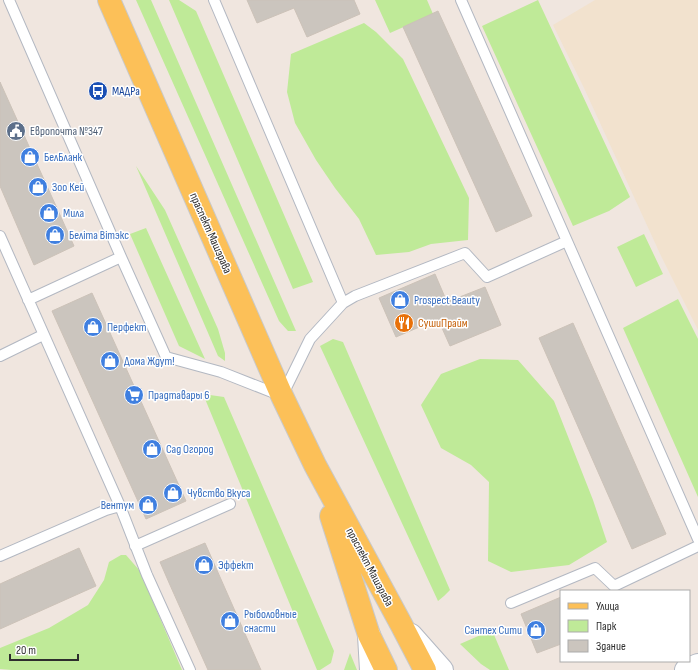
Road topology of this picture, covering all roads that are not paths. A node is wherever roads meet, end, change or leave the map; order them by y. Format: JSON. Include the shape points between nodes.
{"nodes":[{"id":1,"x":9,"y":0,"type":"edge"},
{"id":2,"x":109,"y":0,"type":"edge"},
{"id":3,"x":214,"y":0,"type":"edge"},
{"id":4,"x":461,"y":0,"type":"edge"},
{"id":5,"x":0,"y":236,"type":"edge"},
{"id":6,"x":567,"y":242,"type":"junction"},
{"id":7,"x":121,"y":257,"type":"junction"},
{"id":8,"x":28,"y":300,"type":"junction"},
{"id":9,"x":343,"y":303,"type":"junction"},
{"id":10,"x":43,"y":335,"type":"junction"},
{"id":11,"x":0,"y":356,"type":"edge"},
{"id":12,"x":282,"y":396,"type":"junction"},
{"id":13,"x":315,"y":465,"type":"junction"},
{"id":14,"x":230,"y":504,"type":"dead end"},
{"id":15,"x":120,"y":506,"type":"junction"},
{"id":16,"x":698,"y":539,"type":"edge"},
{"id":17,"x":135,"y":546,"type":"junction"},
{"id":18,"x":698,"y":546,"type":"edge"},
{"id":19,"x":0,"y":556,"type":"edge"},
{"id":20,"x":511,"y":603,"type":"dead end"},
{"id":21,"x":401,"y":624,"type":"junction"},
{"id":22,"x":369,"y":635,"type":"junction"},
{"id":23,"x":698,"y":665,"type":"edge"},
{"id":24,"x":190,"y":670,"type":"edge"},
{"id":25,"x":371,"y":670,"type":"edge"},
{"id":26,"x":386,"y":670,"type":"edge"},
{"id":27,"x":425,"y":670,"type":"edge"},
{"id":28,"x":442,"y":670,"type":"edge"},
{"id":29,"x":686,"y":670,"type":"edge"}],
"edges":[{"from":1,"to":7,"type":"lane"},
{"from":2,"to":12,"type":"main road","name":"праспект Машэрава"},
{"from":3,"to":9,"type":"lane"},
{"from":4,"to":6,"type":"lane"},
{"from":5,"to":8,"type":"lane"},
{"from":6,"to":9,"type":"lane","via":[[487,277],[466,253]]},
{"from":6,"to":16,"type":"lane"},
{"from":7,"to":8,"type":"lane"},
{"from":7,"to":12,"type":"lane","via":[[166,357],[221,372]]},
{"from":8,"to":10,"type":"lane"},
{"from":9,"to":12,"type":"lane","via":[[310,339]]},
{"from":10,"to":11,"type":"lane"},
{"from":10,"to":15,"type":"lane"},
{"from":12,"to":13,"type":"main road","name":"праспект Машэрава"},
{"from":13,"to":21,"type":"main road","name":"праспект Машэрава"},
{"from":13,"to":22,"type":"main road","name":"праспект Машэрава"},
{"from":14,"to":17,"type":"lane"},
{"from":15,"to":17,"type":"lane"},
{"from":15,"to":19,"type":"lane"},
{"from":17,"to":24,"type":"lane"},
{"from":18,"to":20,"type":"lane","via":[[614,586],[595,568]]},
{"from":21,"to":27,"type":"main road","name":"праспект Машэрава"},
{"from":21,"to":28,"type":"street"},
{"from":22,"to":25,"type":"street"},
{"from":22,"to":26,"type":"main road","name":"праспект Машэрава"},
{"from":23,"to":29,"type":"street"}]}
